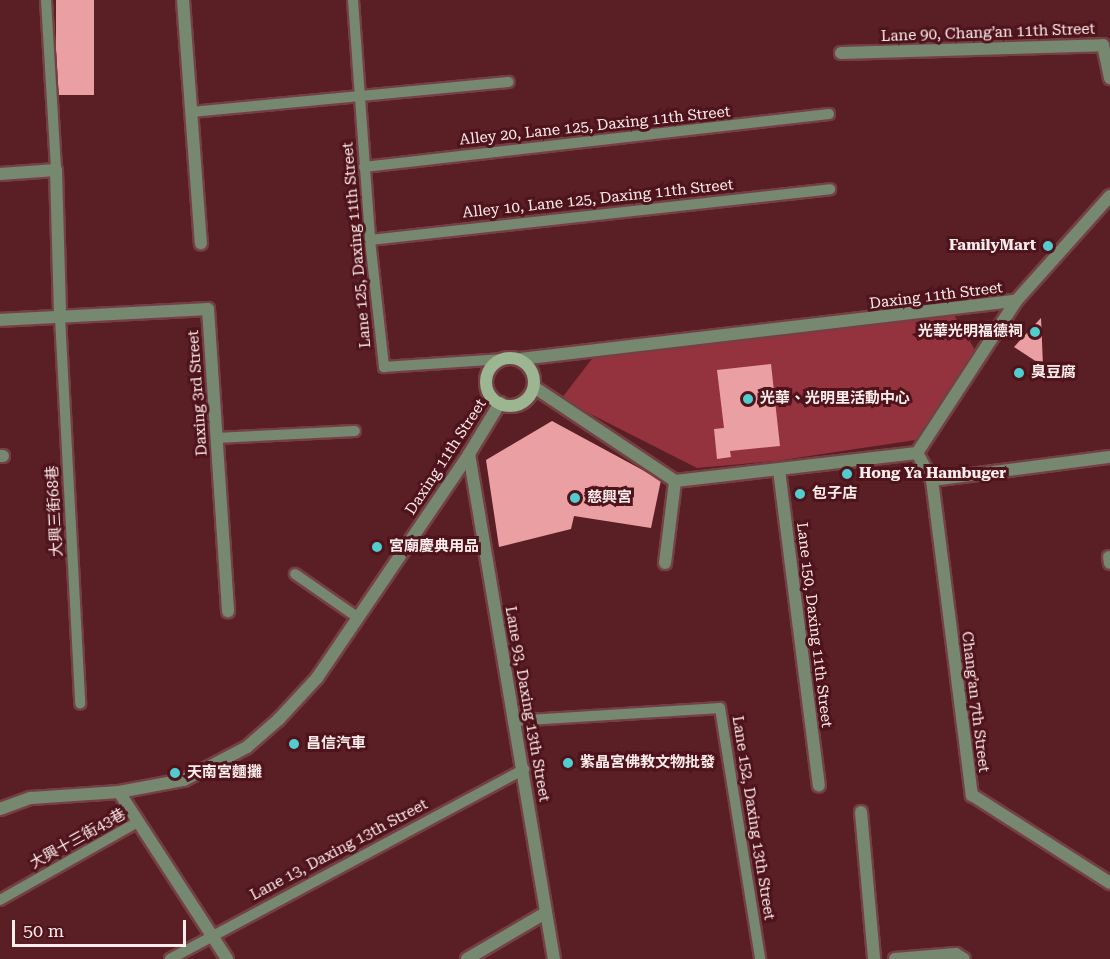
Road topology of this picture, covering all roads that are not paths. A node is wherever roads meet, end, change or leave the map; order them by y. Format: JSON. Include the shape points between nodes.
{"nodes":[{"id":1,"x":46,"y":0,"type":"edge"},
{"id":2,"x":183,"y":0,"type":"edge"},
{"id":3,"x":353,"y":0,"type":"edge"},
{"id":4,"x":841,"y":53,"type":"dead end"},
{"id":5,"x":1110,"y":78,"type":"edge"},
{"id":6,"x":508,"y":82,"type":"dead end"},
{"id":7,"x":360,"y":95,"type":"junction"},
{"id":8,"x":191,"y":112,"type":"junction"},
{"id":9,"x":829,"y":114,"type":"dead end"},
{"id":10,"x":364,"y":167,"type":"junction"},
{"id":11,"x":56,"y":170,"type":"junction"},
{"id":12,"x":0,"y":174,"type":"edge"},
{"id":13,"x":830,"y":189,"type":"dead end"},
{"id":14,"x":1110,"y":196,"type":"edge"},
{"id":15,"x":370,"y":240,"type":"junction"},
{"id":16,"x":201,"y":243,"type":"dead end"},
{"id":17,"x":1016,"y":302,"type":"junction"},
{"id":18,"x":60,"y":317,"type":"junction"},
{"id":19,"x":0,"y":320,"type":"edge"},
{"id":20,"x":503,"y":359,"type":"junction"},
{"id":21,"x":520,"y":359,"type":"junction"},
{"id":22,"x":534,"y":387,"type":"junction"},
{"id":23,"x":500,"y":403,"type":"junction"},
{"id":24,"x":356,"y":431,"type":"dead end"},
{"id":25,"x":216,"y":438,"type":"junction"},
{"id":26,"x":917,"y":453,"type":"junction"},
{"id":27,"x":469,"y":454,"type":"junction"},
{"id":28,"x":1110,"y":457,"type":"edge"},
{"id":29,"x":779,"y":470,"type":"junction"},
{"id":30,"x":932,"y":480,"type":"junction"},
{"id":31,"x":675,"y":481,"type":"junction"},
{"id":32,"x":665,"y":563,"type":"dead end"},
{"id":33,"x":296,"y":574,"type":"dead end"},
{"id":34,"x":228,"y":611,"type":"dead end"},
{"id":35,"x":357,"y":617,"type":"junction"},
{"id":36,"x":80,"y":703,"type":"dead end"},
{"id":37,"x":513,"y":721,"type":"junction"},
{"id":38,"x":524,"y":769,"type":"junction"},
{"id":39,"x":819,"y":785,"type":"dead end"},
{"id":40,"x":120,"y":792,"type":"junction"},
{"id":41,"x":0,"y":809,"type":"edge"},
{"id":42,"x":861,"y":812,"type":"dead end"},
{"id":43,"x":138,"y":822,"type":"junction"},
{"id":44,"x":1110,"y":884,"type":"edge"},
{"id":45,"x":0,"y":900,"type":"edge"},
{"id":46,"x":545,"y":913,"type":"junction"},
{"id":47,"x":211,"y":936,"type":"junction"},
{"id":48,"x":170,"y":959,"type":"edge"},
{"id":49,"x":227,"y":959,"type":"edge"},
{"id":50,"x":467,"y":959,"type":"edge"},
{"id":51,"x":554,"y":959,"type":"edge"},
{"id":52,"x":760,"y":959,"type":"edge"},
{"id":53,"x":874,"y":959,"type":"edge"},
{"id":54,"x":895,"y":959,"type":"edge"},
{"id":55,"x":964,"y":959,"type":"edge"}],
"edges":[{"from":1,"to":11,"type":"lane"},
{"from":2,"to":8,"type":"street"},
{"from":3,"to":7,"type":"lane","name":"Lane 125, Daxing 11th Street"},
{"from":4,"to":5,"type":"street","name":"Lane 90, Chang’an 11th Street","via":[[1103,45]]},
{"from":6,"to":7,"type":"lane"},
{"from":7,"to":8,"type":"lane"},
{"from":7,"to":10,"type":"lane","name":"Lane 125, Daxing 11th Street"},
{"from":8,"to":16,"type":"street"},
{"from":9,"to":10,"type":"lane","name":"Alley 20, Lane 125, Daxing 11th Street"},
{"from":10,"to":15,"type":"lane","name":"Lane 125, Daxing 11th Street"},
{"from":11,"to":12,"type":"street"},
{"from":11,"to":18,"type":"street"},
{"from":13,"to":15,"type":"lane","name":"Alley 10, Lane 125, Daxing 11th Street"},
{"from":14,"to":17,"type":"street"},
{"from":15,"to":20,"type":"lane","name":"Lane 125, Daxing 11th Street","via":[[384,368]]},
{"from":17,"to":21,"type":"street","name":"Daxing 11th Street"},
{"from":17,"to":26,"type":"street","name":"Daxing 11th Street"},
{"from":18,"to":19,"type":"street","name":"Daxing 3rd Street"},
{"from":18,"to":25,"type":"street","name":"Daxing 3rd Street","via":[[208,309]]},
{"from":18,"to":36,"type":"lane","name":"大興三街68巷"},
{"from":20,"to":21,"type":"street"},
{"from":20,"to":23,"type":"street","via":[[492,365],[486,384],[493,399]]},
{"from":21,"to":22,"type":"street","via":[[533,372]]},
{"from":22,"to":23,"type":"street","via":[[519,404]]},
{"from":22,"to":31,"type":"street"},
{"from":23,"to":27,"type":"street","name":"Daxing 11th Street"},
{"from":24,"to":25,"type":"lane"},
{"from":25,"to":34,"type":"street","name":"Daxing 3rd Street"},
{"from":26,"to":29,"type":"street"},
{"from":26,"to":30,"type":"street","name":"Chang’an 7th Street"},
{"from":27,"to":35,"type":"street","name":"Daxing 11th Street"},
{"from":27,"to":37,"type":"street","name":"Lane 93, Daxing 13th Street"},
{"from":28,"to":30,"type":"street"},
{"from":29,"to":31,"type":"street"},
{"from":29,"to":39,"type":"street","name":"Lane 150, Daxing 11th Street"},
{"from":30,"to":44,"type":"street","name":"Chang’an 7th Street","via":[[972,795]]},
{"from":31,"to":32,"type":"street"},
{"from":33,"to":35,"type":"lane"},
{"from":35,"to":40,"type":"street","name":"Daxing 11th Street","via":[[317,678],[247,747],[184,780]]},
{"from":37,"to":38,"type":"street","name":"Lane 93, Daxing 13th Street"},
{"from":37,"to":52,"type":"lane","name":"Lane 152, Daxing 13th Street","via":[[720,708]]},
{"from":38,"to":46,"type":"street","name":"Lane 93, Daxing 13th Street"},
{"from":38,"to":47,"type":"lane","name":"Lane 13, Daxing 13th Street"},
{"from":40,"to":41,"type":"street","name":"Daxing 11th Street","via":[[31,798]]},
{"from":40,"to":43,"type":"street"},
{"from":42,"to":53,"type":"street"},
{"from":43,"to":45,"type":"lane","name":"大興十三街43巷"},
{"from":43,"to":47,"type":"street"},
{"from":46,"to":50,"type":"street"},
{"from":46,"to":51,"type":"street","name":"Lane 93, Daxing 13th Street"},
{"from":47,"to":48,"type":"lane","name":"Lane 13, Daxing 13th Street"},
{"from":47,"to":49,"type":"street"},
{"from":54,"to":55,"type":"street","via":[[956,954]]}]}
